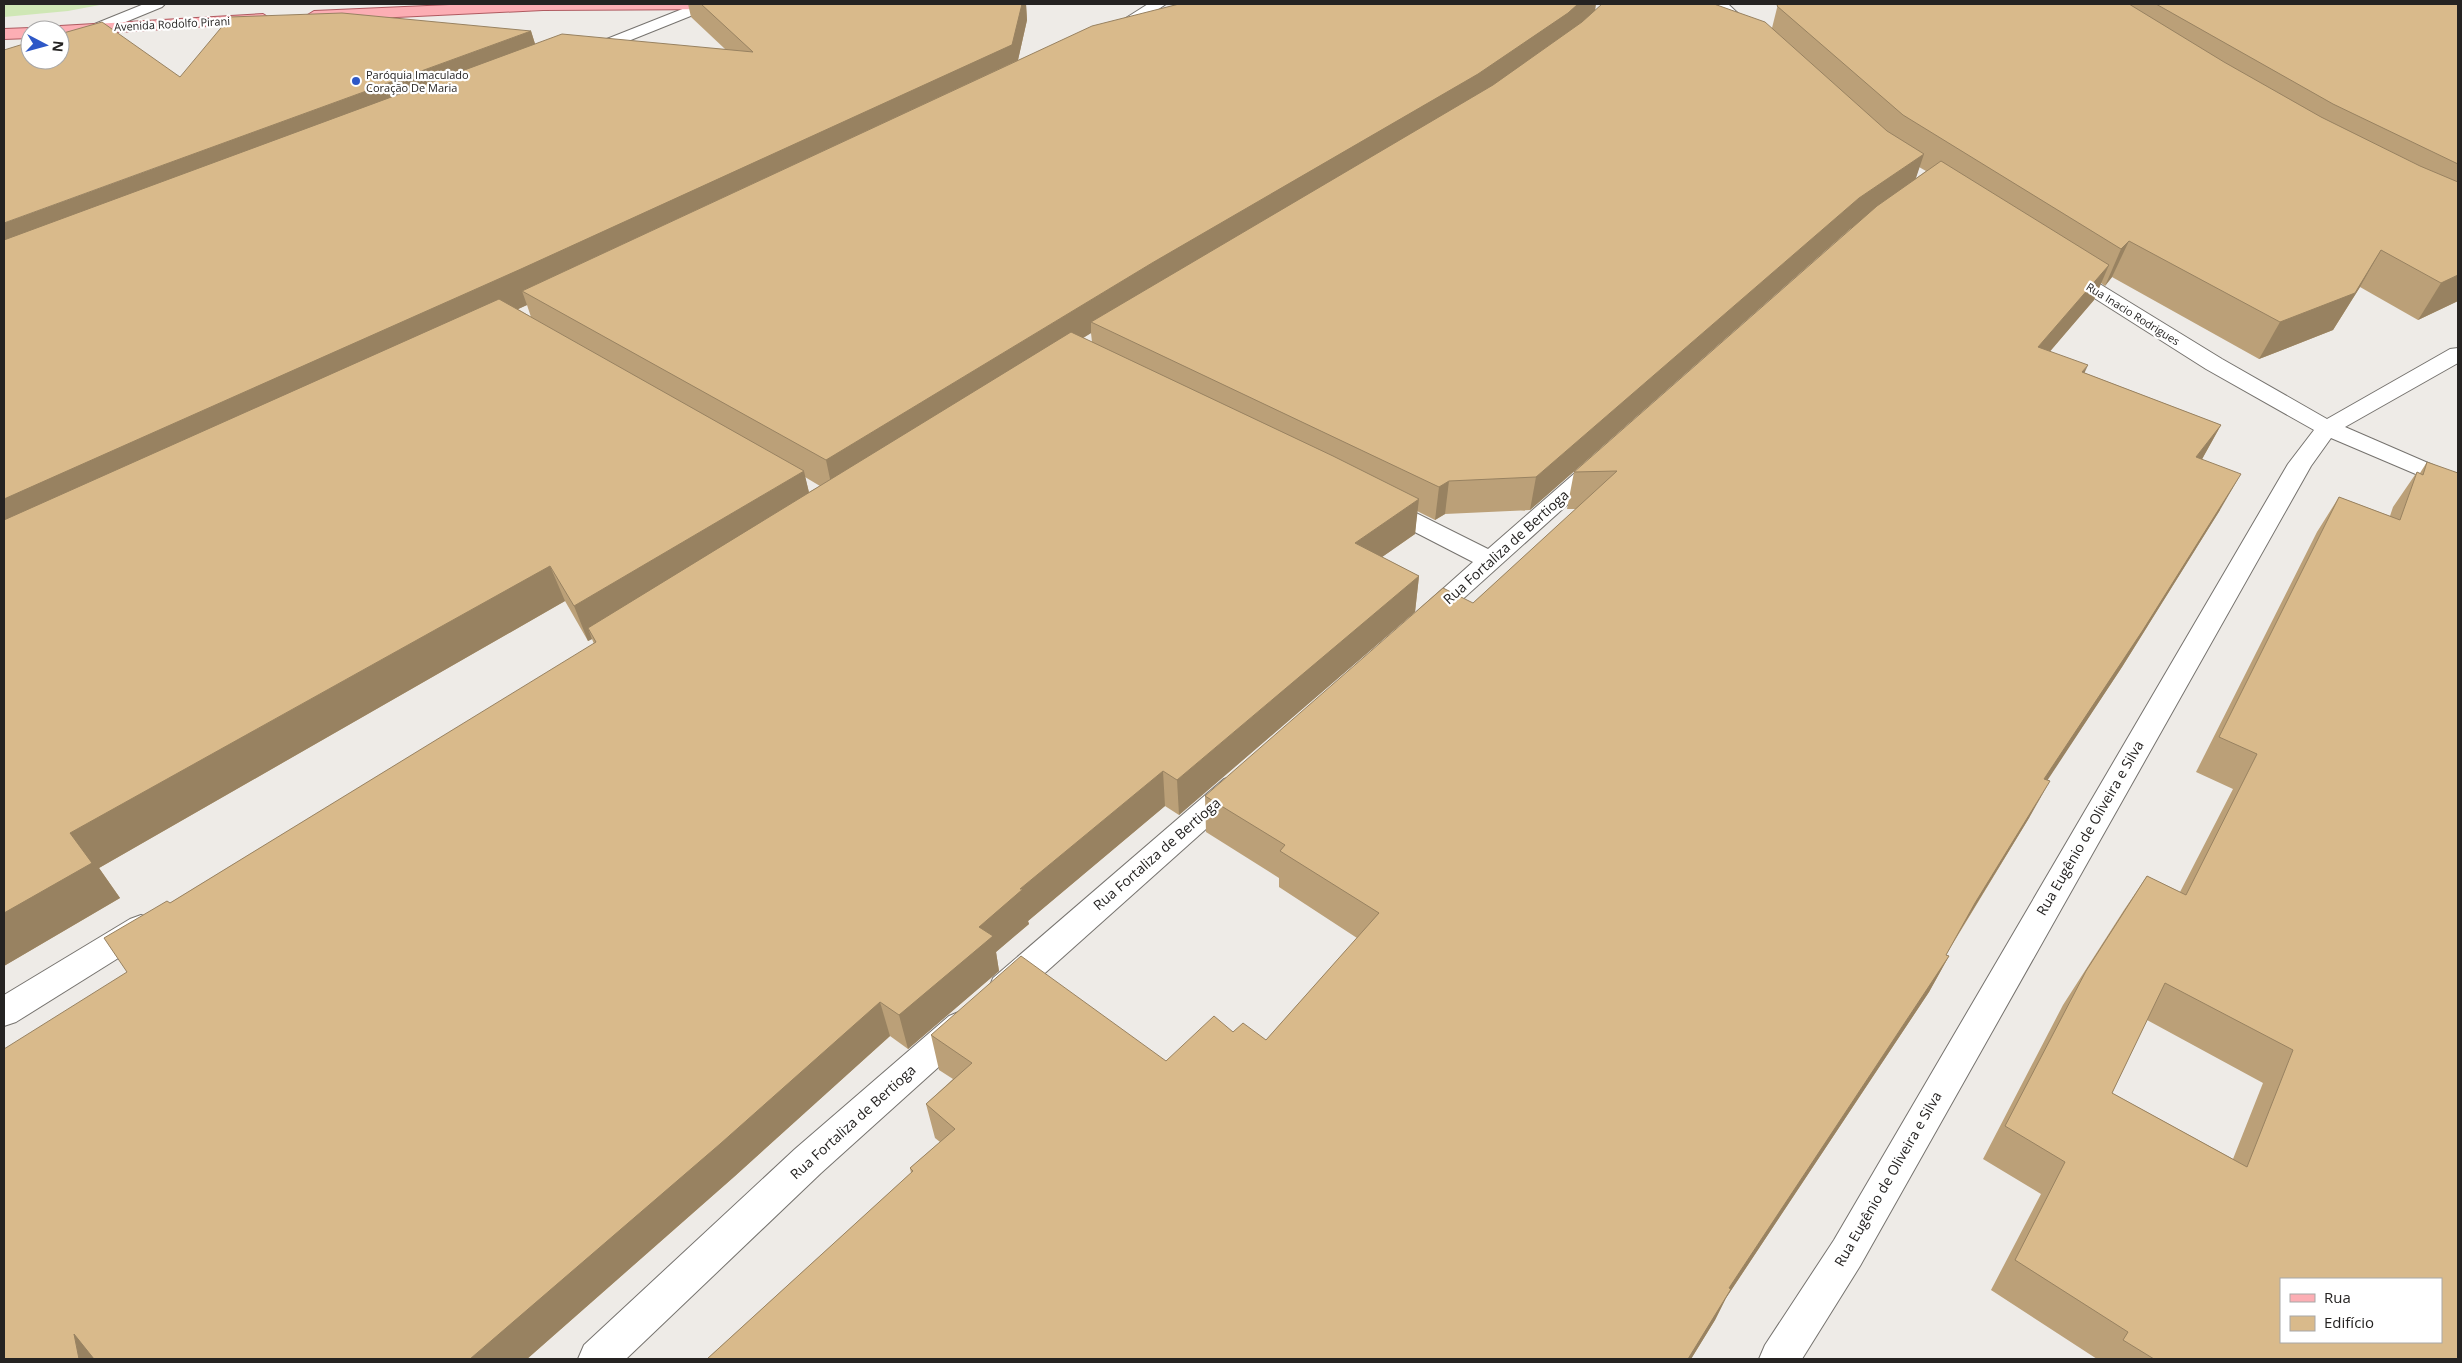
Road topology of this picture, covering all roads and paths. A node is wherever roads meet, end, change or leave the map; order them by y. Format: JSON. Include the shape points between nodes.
{"nodes":[{"id":1,"x":157,"y":4,"type":"edge"},
{"id":2,"x":708,"y":4,"type":"edge"},
{"id":3,"x":738,"y":4,"type":"edge"},
{"id":4,"x":1158,"y":4,"type":"edge"},
{"id":5,"x":1719,"y":4,"type":"edge"},
{"id":6,"x":299,"y":17,"type":"edge"},
{"id":7,"x":280,"y":18,"type":"edge"},
{"id":8,"x":96,"y":29,"type":"junction"},
{"id":9,"x":70,"y":30,"type":"edge"},
{"id":10,"x":20,"y":33,"type":"edge"},
{"id":11,"x":4,"y":34,"type":"edge"},
{"id":12,"x":70,"y":40,"type":"edge"},
{"id":13,"x":1762,"y":44,"type":"edge"},
{"id":14,"x":1093,"y":46,"type":"edge"},
{"id":15,"x":569,"y":58,"type":"edge"},
{"id":16,"x":2049,"y":261,"type":"edge"},
{"id":17,"x":2458,"y":354,"type":"edge"},
{"id":18,"x":2327,"y":428,"type":"junction"},
{"id":19,"x":1616,"y":450,"type":"edge"},
{"id":20,"x":2458,"y":485,"type":"edge"},
{"id":21,"x":1367,"y":498,"type":"edge"},
{"id":22,"x":1491,"y":561,"type":"junction"},
{"id":23,"x":1406,"y":636,"type":"edge"},
{"id":24,"x":1256,"y":767,"type":"edge"},
{"id":25,"x":163,"y":914,"type":"edge"},
{"id":26,"x":4,"y":1012,"type":"edge"},
{"id":27,"x":598,"y":1359,"type":"edge"},
{"id":28,"x":1779,"y":1359,"type":"edge"}],
"edges":[{"from":1,"to":8,"type":"street"},
{"from":2,"to":3,"type":"main road"},
{"from":2,"to":6,"type":"main road","via":[[533,5]]},
{"from":2,"to":15,"type":"street"},
{"from":4,"to":14,"type":"street"},
{"from":5,"to":13,"type":"street"},
{"from":7,"to":8,"type":"main road","name":"Avenida Rodolfo Pirani"},
{"from":8,"to":9,"type":"main road","name":"Avenida Rodolfo Pirani"},
{"from":8,"to":12,"type":"street"},
{"from":10,"to":11,"type":"main road"},
{"from":16,"to":18,"type":"street","name":"Rua Inacio Rodrigues","via":[[2214,364]]},
{"from":17,"to":18,"type":"street","name":"Rua Eugênio de Oliveira e Silva"},
{"from":18,"to":20,"type":"street","name":"Rua Inacio Rodrigues"},
{"from":18,"to":28,"type":"street","name":"Rua Eugênio de Oliveira e Silva","via":[[2300,464],[1847,1252]]},
{"from":19,"to":22,"type":"street","name":"Rua Fortaliza de Bertioga"},
{"from":21,"to":22,"type":"street"},
{"from":22,"to":23,"type":"street","name":"Rua Fortaliza de Bertioga"},
{"from":24,"to":27,"type":"street","name":"Rua Fortaliza de Bertioga","via":[[808,1160]]},
{"from":25,"to":26,"type":"street"}]}
